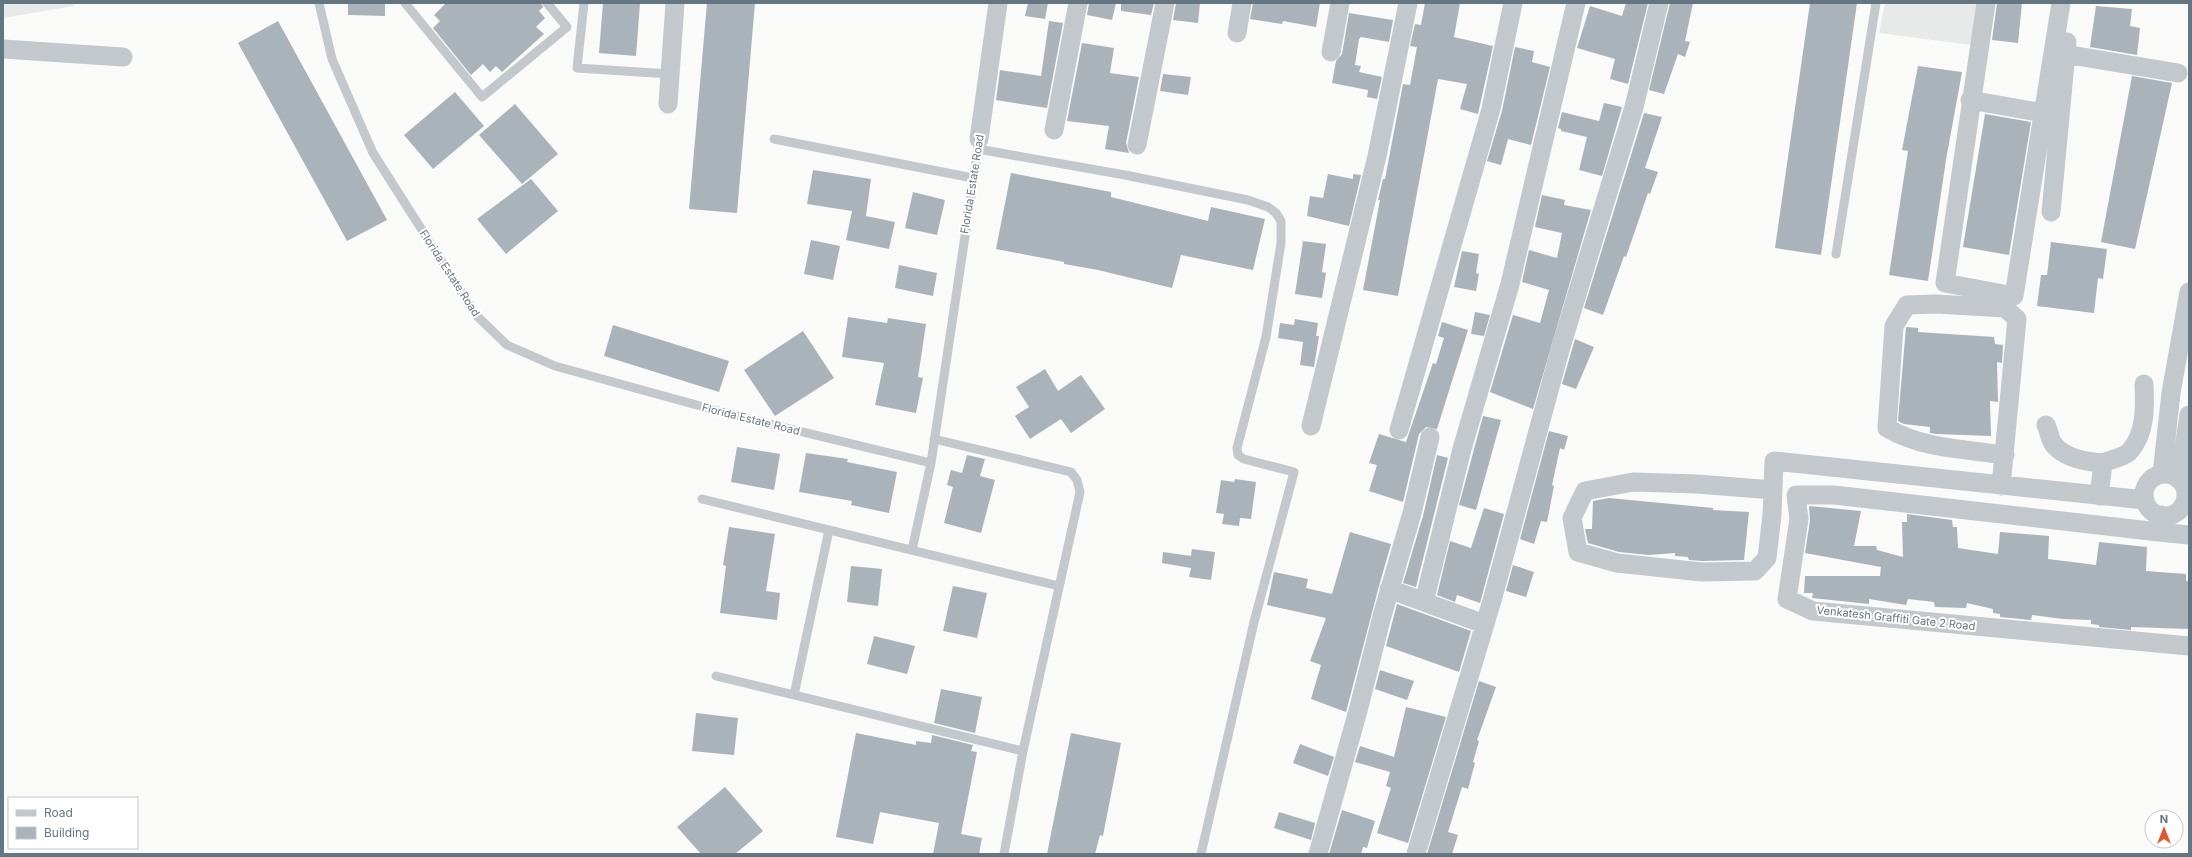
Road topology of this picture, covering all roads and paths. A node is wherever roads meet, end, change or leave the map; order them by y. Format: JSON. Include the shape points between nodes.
{"nodes":[{"id":1,"x":319,"y":3,"type":"edge"},
{"id":2,"x":405,"y":3,"type":"edge"},
{"id":3,"x":547,"y":3,"type":"edge"},
{"id":4,"x":584,"y":3,"type":"edge"},
{"id":5,"x":675,"y":3,"type":"edge"},
{"id":6,"x":998,"y":3,"type":"edge"},
{"id":7,"x":1078,"y":3,"type":"edge"},
{"id":8,"x":1166,"y":3,"type":"edge"},
{"id":9,"x":1242,"y":3,"type":"edge"},
{"id":10,"x":1340,"y":3,"type":"edge"},
{"id":11,"x":1408,"y":3,"type":"edge"},
{"id":12,"x":1513,"y":3,"type":"edge"},
{"id":13,"x":1576,"y":3,"type":"edge"},
{"id":14,"x":1659,"y":3,"type":"edge"},
{"id":15,"x":1876,"y":3,"type":"edge"},
{"id":16,"x":1986,"y":3,"type":"edge"},
{"id":17,"x":2061,"y":3,"type":"edge"},
{"id":18,"x":2074,"y":3,"type":"edge"},
{"id":19,"x":1237,"y":33,"type":"dead end"},
{"id":20,"x":3,"y":49,"type":"edge"},
{"id":21,"x":1331,"y":52,"type":"dead end"},
{"id":22,"x":2065,"y":54,"type":"junction"},
{"id":23,"x":123,"y":57,"type":"dead end"},
{"id":24,"x":2178,"y":73,"type":"dead end"},
{"id":25,"x":670,"y":74,"type":"junction"},
{"id":26,"x":1970,"y":100,"type":"junction"},
{"id":27,"x":668,"y":104,"type":"dead end"},
{"id":28,"x":2043,"y":113,"type":"junction"},
{"id":29,"x":1054,"y":130,"type":"dead end"},
{"id":30,"x":774,"y":139,"type":"dead end"},
{"id":31,"x":978,"y":144,"type":"junction"},
{"id":32,"x":1137,"y":145,"type":"dead end"},
{"id":33,"x":973,"y":178,"type":"junction"},
{"id":34,"x":2051,"y":212,"type":"dead end"},
{"id":35,"x":1836,"y":254,"type":"dead end"},
{"id":36,"x":2189,"y":292,"type":"edge"},
{"id":37,"x":2144,"y":384,"type":"dead end"},
{"id":38,"x":2189,"y":415,"type":"edge"},
{"id":39,"x":2046,"y":425,"type":"dead end"},
{"id":40,"x":1311,"y":426,"type":"dead end"},
{"id":41,"x":1399,"y":430,"type":"dead end"},
{"id":42,"x":2187,"y":435,"type":"edge"},
{"id":43,"x":1430,"y":437,"type":"dead end"},
{"id":44,"x":934,"y":439,"type":"junction"},
{"id":45,"x":2005,"y":455,"type":"junction"},
{"id":46,"x":931,"y":463,"type":"junction"},
{"id":47,"x":2103,"y":463,"type":"junction"},
{"id":48,"x":2171,"y":477,"type":"junction"},
{"id":49,"x":2001,"y":486,"type":"junction"},
{"id":50,"x":1773,"y":490,"type":"junction"},
{"id":51,"x":2099,"y":496,"type":"junction"},
{"id":52,"x":2187,"y":498,"type":"edge"},
{"id":53,"x":702,"y":499,"type":"dead end"},
{"id":54,"x":2145,"y":500,"type":"junction"},
{"id":55,"x":2161,"y":524,"type":"junction"},
{"id":56,"x":829,"y":530,"type":"junction"},
{"id":57,"x":2189,"y":535,"type":"edge"},
{"id":58,"x":912,"y":550,"type":"junction"},
{"id":59,"x":1059,"y":586,"type":"junction"},
{"id":60,"x":1389,"y":589,"type":"junction"},
{"id":61,"x":1424,"y":602,"type":"junction"},
{"id":62,"x":1484,"y":624,"type":"junction"},
{"id":63,"x":2189,"y":646,"type":"edge"},
{"id":64,"x":716,"y":676,"type":"dead end"},
{"id":65,"x":794,"y":695,"type":"junction"},
{"id":66,"x":1023,"y":751,"type":"junction"},
{"id":67,"x":1004,"y":854,"type":"edge"},
{"id":68,"x":1201,"y":854,"type":"edge"},
{"id":69,"x":1318,"y":854,"type":"edge"},
{"id":70,"x":1416,"y":854,"type":"edge"}],
"edges":[{"from":1,"to":46,"type":"lane","name":"Florida Estate Road","via":[[332,59],[373,153],[476,314],[507,345],[555,366],[733,415]]},
{"from":2,"to":3,"type":"lane","via":[[482,97],[567,27]]},
{"from":4,"to":25,"type":"lane","via":[[577,68]]},
{"from":5,"to":25,"type":"street"},
{"from":6,"to":31,"type":"street","name":"Florida Estate Road"},
{"from":7,"to":29,"type":"street"},
{"from":8,"to":32,"type":"street"},
{"from":9,"to":19,"type":"street"},
{"from":10,"to":21,"type":"street"},
{"from":11,"to":40,"type":"street","via":[[1377,156]]},
{"from":12,"to":41,"type":"street","via":[[1491,109]]},
{"from":13,"to":61,"type":"street","via":[[1510,284],[1462,449]]},
{"from":14,"to":62,"type":"street","via":[[1634,107],[1560,350]]},
{"from":15,"to":35,"type":"lane"},
{"from":16,"to":26,"type":"street"},
{"from":17,"to":28,"type":"street"},
{"from":18,"to":22,"type":"street"},
{"from":20,"to":23,"type":"street"},
{"from":22,"to":24,"type":"street"},
{"from":22,"to":34,"type":"street"},
{"from":25,"to":27,"type":"street"},
{"from":26,"to":28,"type":"street"},
{"from":26,"to":28,"type":"street","via":[[1945,283],[2014,296]]},
{"from":30,"to":33,"type":"lane"},
{"from":31,"to":33,"type":"lane","name":"Florida Estate Road"},
{"from":31,"to":68,"type":"lane","via":[[1248,200],[1268,207],[1276,213],[1281,222],[1281,243],[1266,337],[1237,448],[1238,455],[1244,459],[1294,472],[1254,622]]},
{"from":33,"to":44,"type":"lane","name":"Florida Estate Road"},
{"from":36,"to":48,"type":"street","via":[[2171,393]]},
{"from":37,"to":47,"type":"street","via":[[2146,409],[2142,429],[2128,453]]},
{"from":38,"to":42,"type":"street"},
{"from":39,"to":47,"type":"street","via":[[2054,445],[2064,452],[2081,461]]},
{"from":42,"to":48,"type":"street"},
{"from":43,"to":60,"type":"street","via":[[1412,513]]},
{"from":44,"to":46,"type":"lane","name":"Florida Estate Road"},
{"from":44,"to":59,"type":"lane","via":[[1071,472],[1077,480],[1080,492]]},
{"from":45,"to":45,"type":"street","via":[[2017,319],[2005,308],[1936,304],[1907,306],[1894,326],[1887,428],[1923,444]]},
{"from":45,"to":49,"type":"street"},
{"from":46,"to":58,"type":"lane"},
{"from":47,"to":51,"type":"street"},
{"from":48,"to":52,"type":"street","via":[[2183,485]]},
{"from":48,"to":54,"type":"street","via":[[2149,480],[2144,493]]},
{"from":49,"to":50,"type":"street","via":[[1774,461]]},
{"from":49,"to":51,"type":"street"},
{"from":50,"to":50,"type":"street","via":[[1767,558],[1755,571],[1702,572],[1618,563],[1578,552],[1572,518],[1585,491],[1633,482]]},
{"from":51,"to":54,"type":"street"},
{"from":52,"to":55,"type":"street","via":[[2179,510]]},
{"from":53,"to":56,"type":"lane"},
{"from":54,"to":55,"type":"street"},
{"from":55,"to":57,"type":"street","name":"Venkatesh Graffiti Gate 2 Road"},
{"from":55,"to":63,"type":"street","name":"Venkatesh Graffiti Gate 2 Road","via":[[1834,495],[1796,495],[1799,519],[1787,599],[1813,611]]},
{"from":56,"to":58,"type":"lane"},
{"from":56,"to":65,"type":"lane"},
{"from":58,"to":59,"type":"lane"},
{"from":59,"to":66,"type":"lane"},
{"from":60,"to":61,"type":"street"},
{"from":60,"to":69,"type":"street"},
{"from":61,"to":62,"type":"street"},
{"from":62,"to":70,"type":"street"},
{"from":64,"to":65,"type":"lane"},
{"from":65,"to":66,"type":"lane"},
{"from":66,"to":67,"type":"lane"}]}
